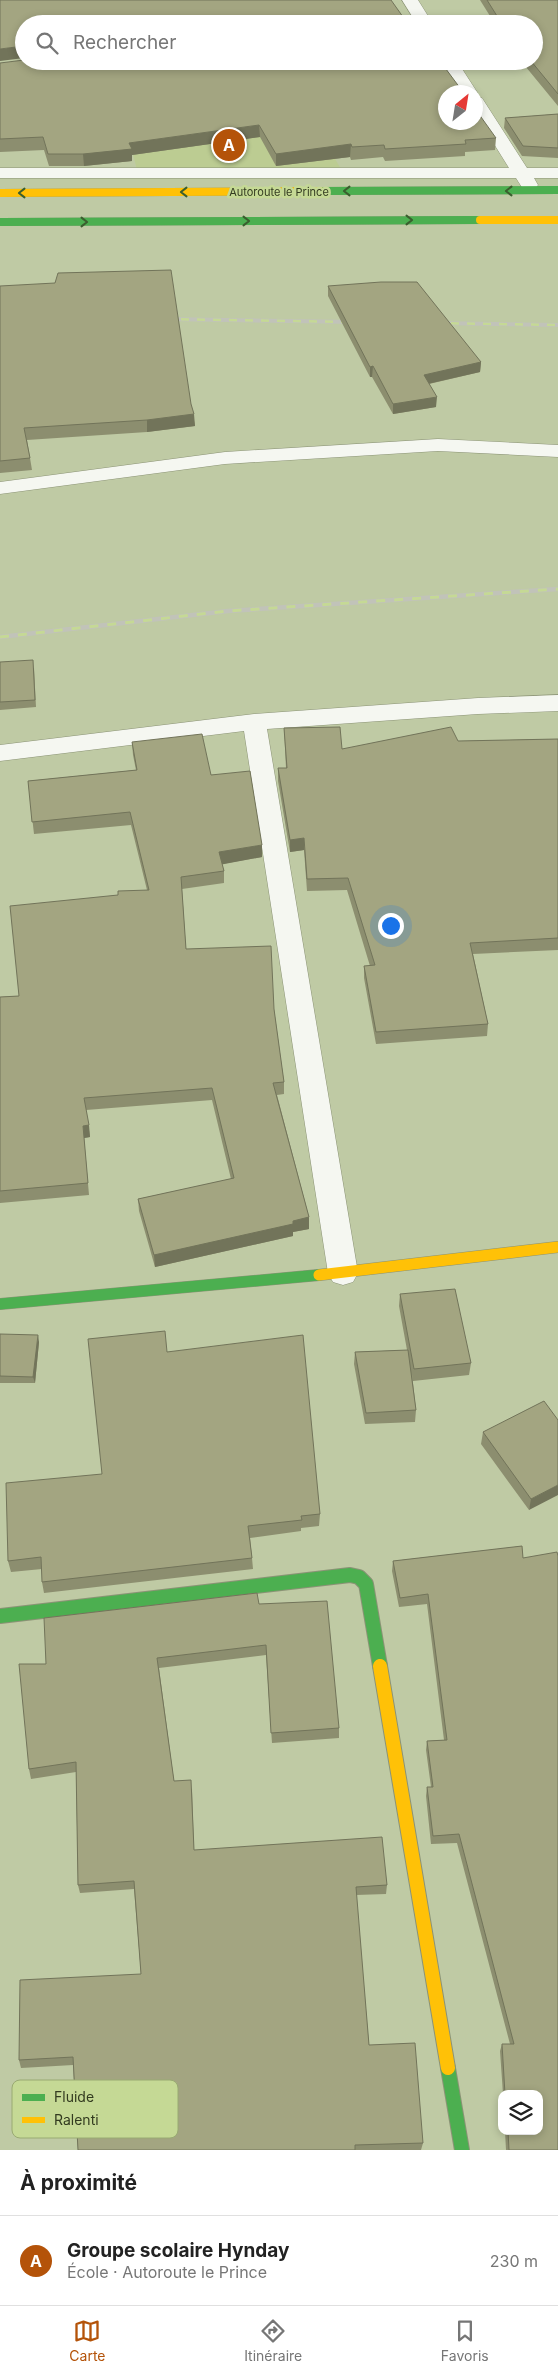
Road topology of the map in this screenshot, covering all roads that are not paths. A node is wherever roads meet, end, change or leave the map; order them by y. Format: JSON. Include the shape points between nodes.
{"nodes":[{"id":1,"x":410,"y":0,"type":"edge"},
{"id":2,"x":419,"y":15,"type":"edge"},
{"id":3,"x":455,"y":70,"type":"edge"},
{"id":4,"x":464,"y":85,"type":"edge"},
{"id":5,"x":483,"y":113,"type":"edge"},
{"id":6,"x":0,"y":173,"type":"edge"},
{"id":7,"x":558,"y":173,"type":"edge"},
{"id":8,"x":522,"y":174,"type":"junction"},
{"id":9,"x":532,"y":190,"type":"junction"},
{"id":10,"x":558,"y":190,"type":"edge"},
{"id":11,"x":0,"y":193,"type":"edge"},
{"id":12,"x":558,"y":220,"type":"edge"},
{"id":13,"x":0,"y":222,"type":"edge"},
{"id":14,"x":558,"y":451,"type":"edge"},
{"id":15,"x":0,"y":488,"type":"edge"},
{"id":16,"x":558,"y":703,"type":"edge"},
{"id":17,"x":254,"y":722,"type":"junction"},
{"id":18,"x":0,"y":753,"type":"edge"},
{"id":19,"x":558,"y":1247,"type":"edge"},
{"id":20,"x":343,"y":1273,"type":"junction"},
{"id":21,"x":0,"y":1304,"type":"edge"},
{"id":22,"x":0,"y":1616,"type":"edge"},
{"id":23,"x":462,"y":2150,"type":"edge"}],
"edges":[{"from":1,"to":2,"type":"street"},
{"from":3,"to":4,"type":"street"},
{"from":5,"to":8,"type":"street"},
{"from":6,"to":8,"type":"street"},
{"from":7,"to":8,"type":"street"},
{"from":8,"to":9,"type":"street"},
{"from":9,"to":10,"type":"main road","name":"Autoroute le Prince"},
{"from":9,"to":11,"type":"main road","name":"Autoroute le Prince","one_way":true},
{"from":13,"to":12,"type":"main road","one_way":true},
{"from":14,"to":15,"type":"street","via":[[438,445],[225,458]]},
{"from":16,"to":17,"type":"street"},
{"from":17,"to":18,"type":"street"},
{"from":17,"to":20,"type":"street"},
{"from":19,"to":20,"type":"main road"},
{"from":20,"to":21,"type":"main road"},
{"from":22,"to":23,"type":"main road","via":[[350,1575],[360,1577],[366,1584]]}]}
